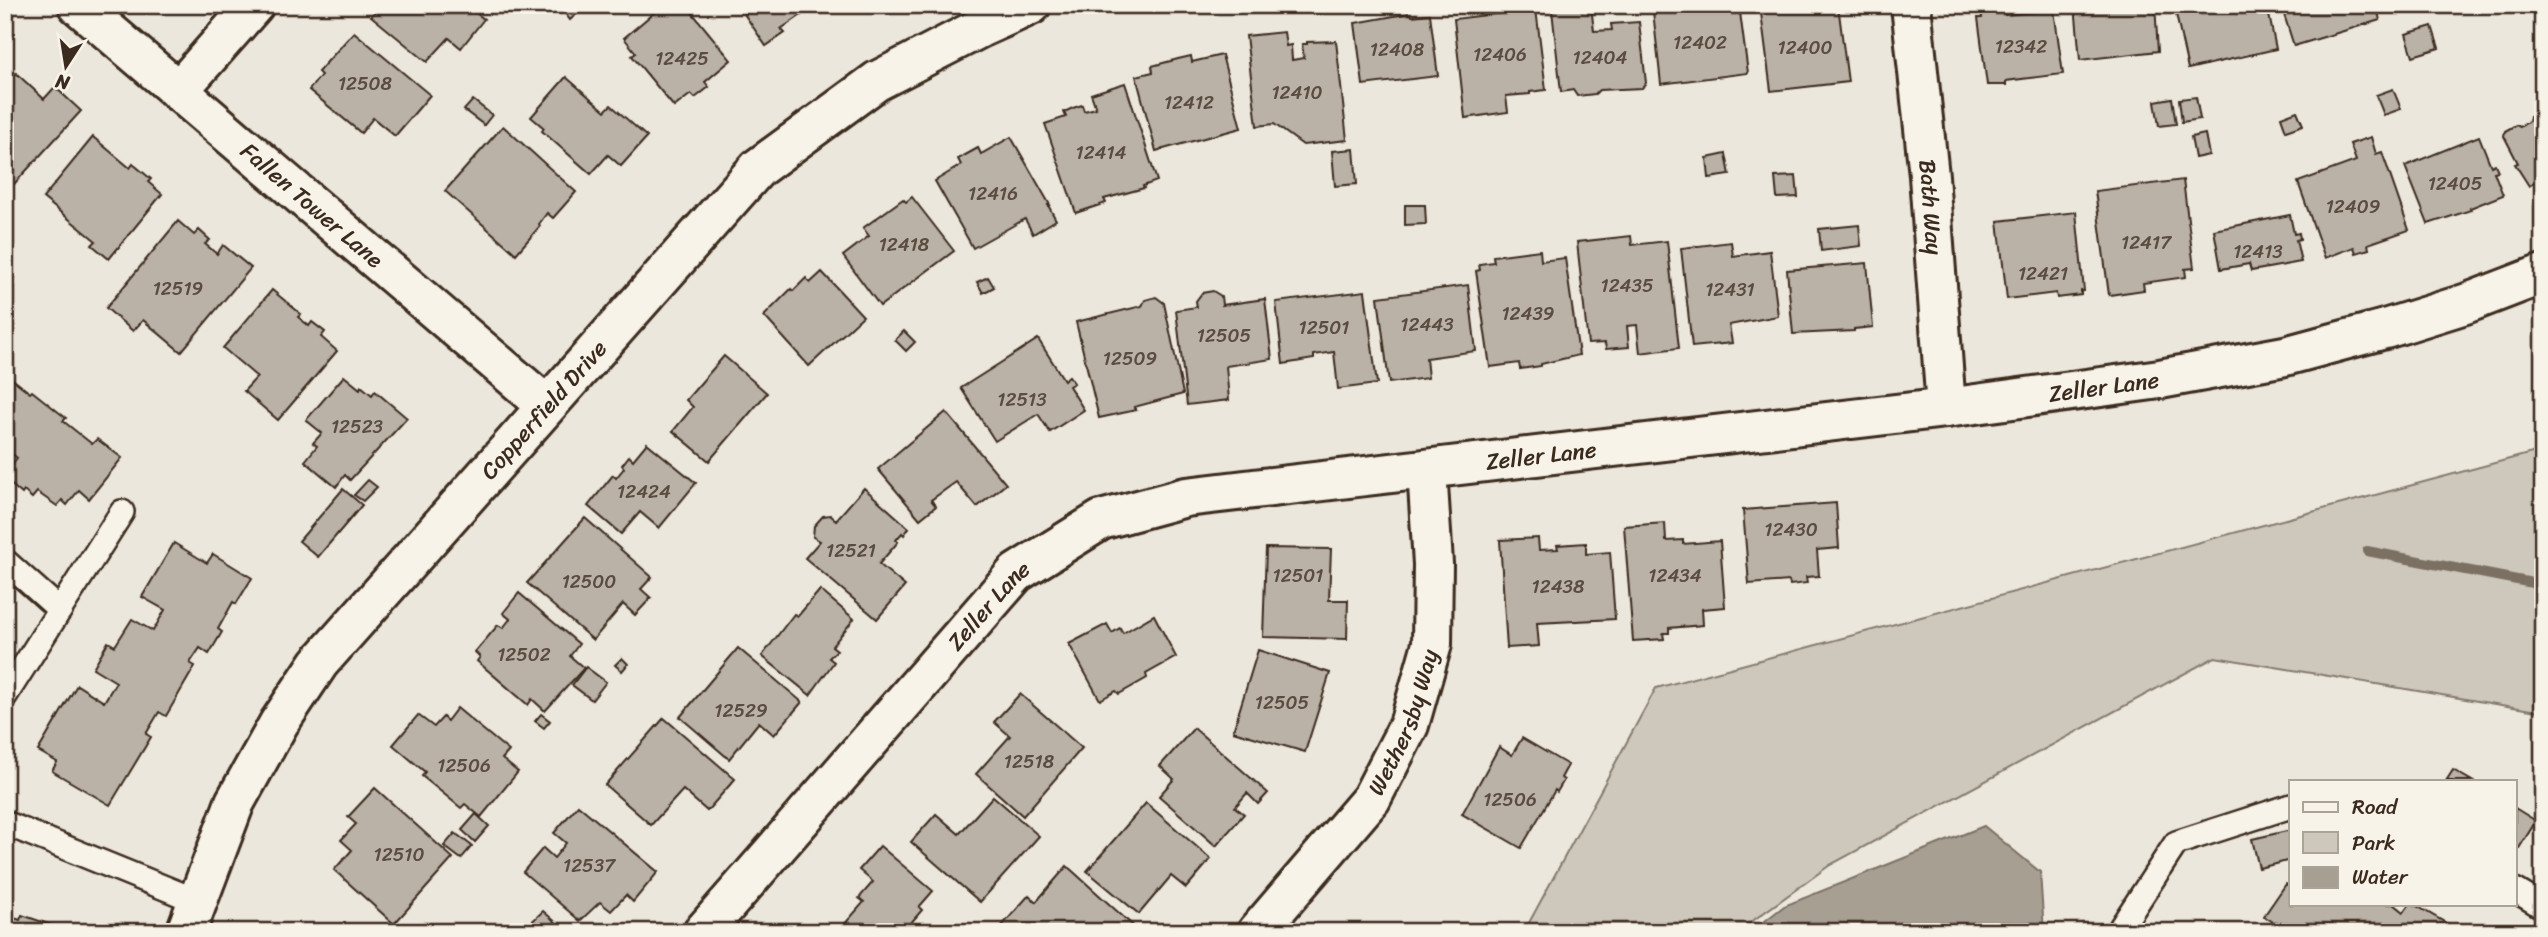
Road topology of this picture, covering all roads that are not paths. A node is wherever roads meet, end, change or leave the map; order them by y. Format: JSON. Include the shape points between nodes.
{"nodes":[{"id":1,"x":78,"y":5,"type":"edge"},
{"id":2,"x":254,"y":5,"type":"edge"},
{"id":3,"x":1031,"y":5,"type":"edge"},
{"id":4,"x":1911,"y":5,"type":"edge"},
{"id":5,"x":178,"y":91,"type":"junction"},
{"id":6,"x":2543,"y":274,"type":"edge"},
{"id":7,"x":546,"y":405,"type":"junction"},
{"id":8,"x":1946,"y":408,"type":"junction"},
{"id":9,"x":1427,"y":469,"type":"junction"},
{"id":10,"x":122,"y":512,"type":"dead end"},
{"id":11,"x":5,"y":561,"type":"edge"},
{"id":12,"x":60,"y":610,"type":"junction"},
{"id":13,"x":5,"y":696,"type":"edge"},
{"id":14,"x":2289,"y":807,"type":"edge"},
{"id":15,"x":5,"y":823,"type":"edge"},
{"id":16,"x":2516,"y":891,"type":"edge"},
{"id":17,"x":2543,"y":907,"type":"edge"},
{"id":18,"x":191,"y":916,"type":"edge"},
{"id":19,"x":704,"y":932,"type":"edge"},
{"id":20,"x":1256,"y":932,"type":"edge"},
{"id":21,"x":2118,"y":932,"type":"edge"}],
"edges":[{"from":1,"to":5,"type":"street","name":"Fallen Tower Lane"},
{"from":2,"to":5,"type":"street"},
{"from":3,"to":7,"type":"street","name":"Copperfield Drive","via":[[877,81],[758,168]]},
{"from":4,"to":8,"type":"street","name":"Bath Way"},
{"from":5,"to":7,"type":"street","name":"Fallen Tower Lane"},
{"from":6,"to":8,"type":"street","name":"Zeller Lane","via":[[2465,304],[2284,356],[2160,379]]},
{"from":7,"to":18,"type":"street","name":"Copperfield Drive","via":[[319,663],[235,803]]},
{"from":8,"to":9,"type":"street","name":"Zeller Lane"},
{"from":9,"to":19,"type":"street","name":"Zeller Lane","via":[[1185,496],[1101,520],[1016,573]]},
{"from":9,"to":20,"type":"street","name":"Wethersby Way","via":[[1432,644],[1409,725],[1371,799]]},
{"from":10,"to":12,"type":"lane"},
{"from":11,"to":12,"type":"lane"},
{"from":12,"to":13,"type":"lane"},
{"from":14,"to":21,"type":"lane","via":[[2176,843]]},
{"from":15,"to":18,"type":"lane"},
{"from":16,"to":17,"type":"lane"}]}
